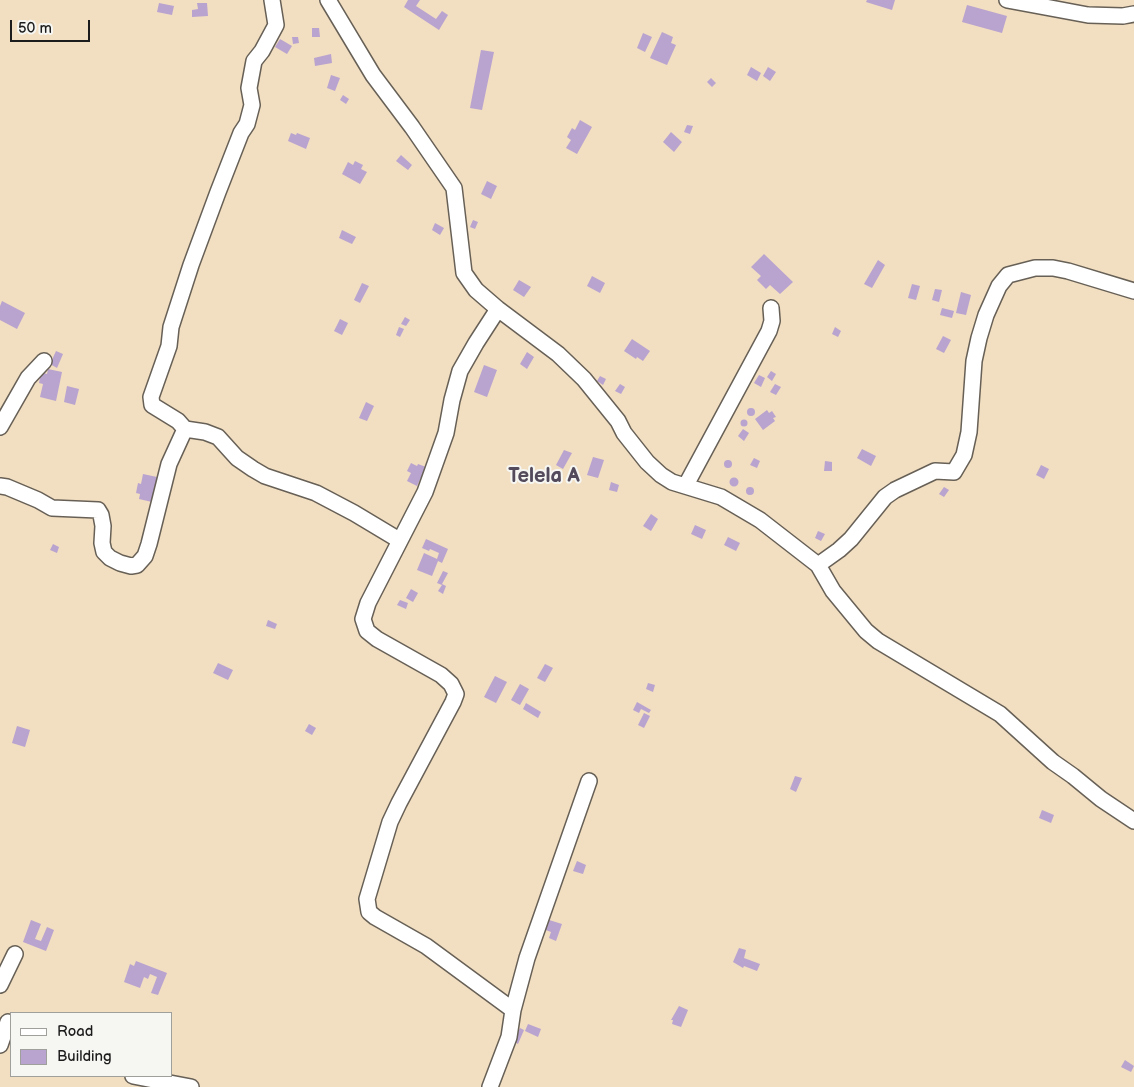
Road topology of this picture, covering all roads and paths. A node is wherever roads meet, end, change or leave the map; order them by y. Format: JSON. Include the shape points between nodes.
{"nodes":[{"id":1,"x":272,"y":0,"type":"edge"},
{"id":2,"x":328,"y":0,"type":"edge"},
{"id":3,"x":1006,"y":0,"type":"edge"},
{"id":4,"x":1134,"y":14,"type":"edge"},
{"id":5,"x":1134,"y":292,"type":"edge"},
{"id":6,"x":771,"y":308,"type":"dead end"},
{"id":7,"x":498,"y":309,"type":"junction"},
{"id":8,"x":44,"y":361,"type":"dead end"},
{"id":9,"x":0,"y":427,"type":"edge"},
{"id":10,"x":185,"y":428,"type":"junction"},
{"id":11,"x":686,"y":485,"type":"junction"},
{"id":12,"x":0,"y":486,"type":"edge"},
{"id":13,"x":399,"y":540,"type":"junction"},
{"id":14,"x":818,"y":565,"type":"junction"},
{"id":15,"x":589,"y":781,"type":"dead end"},
{"id":16,"x":1134,"y":821,"type":"edge"},
{"id":17,"x":15,"y":954,"type":"dead end"},
{"id":18,"x":0,"y":985,"type":"edge"},
{"id":19,"x":512,"y":1010,"type":"junction"},
{"id":20,"x":7,"y":1021,"type":"edge"},
{"id":21,"x":0,"y":1045,"type":"edge"},
{"id":22,"x":138,"y":1077,"type":"edge"},
{"id":23,"x":191,"y":1087,"type":"edge"},
{"id":24,"x":490,"y":1087,"type":"edge"}],
"edges":[{"from":1,"to":10,"type":"street","via":[[276,25],[254,61],[249,88],[252,106],[247,124],[190,265],[171,326],[169,346],[151,397],[152,405]]},
{"from":2,"to":7,"type":"street","via":[[373,76],[454,188],[464,273],[476,290]]},
{"from":3,"to":4,"type":"street","via":[[1088,15]]},
{"from":5,"to":14,"type":"street","via":[[1052,268],[1035,268],[1008,275],[999,286],[979,338],[974,361],[969,432],[964,454],[954,472],[935,472],[895,490],[885,497],[851,539]]},
{"from":6,"to":11,"type":"street","via":[[769,331]]},
{"from":7,"to":11,"type":"street","via":[[558,354],[584,379],[647,462],[672,482]]},
{"from":7,"to":13,"type":"street","via":[[460,371],[446,433],[425,492]]},
{"from":8,"to":9,"type":"street","via":[[28,378]]},
{"from":10,"to":12,"type":"street","via":[[169,464],[150,544],[137,565],[120,563],[104,552],[103,526],[98,510],[52,508]]},
{"from":10,"to":13,"type":"street","via":[[218,437],[252,469],[316,493]]},
{"from":11,"to":14,"type":"street","via":[[714,494],[745,511]]},
{"from":13,"to":19,"type":"street","via":[[368,603],[363,620],[366,631],[441,676],[451,684],[456,694],[390,822],[367,906],[375,917],[426,946]]},
{"from":14,"to":16,"type":"street","via":[[833,591],[878,641],[1000,714],[1052,762]]},
{"from":15,"to":19,"type":"street","via":[[539,921]]},
{"from":17,"to":18,"type":"street"},
{"from":19,"to":24,"type":"street","via":[[508,1037]]},
{"from":20,"to":21,"type":"street"},
{"from":22,"to":23,"type":"street"}]}
